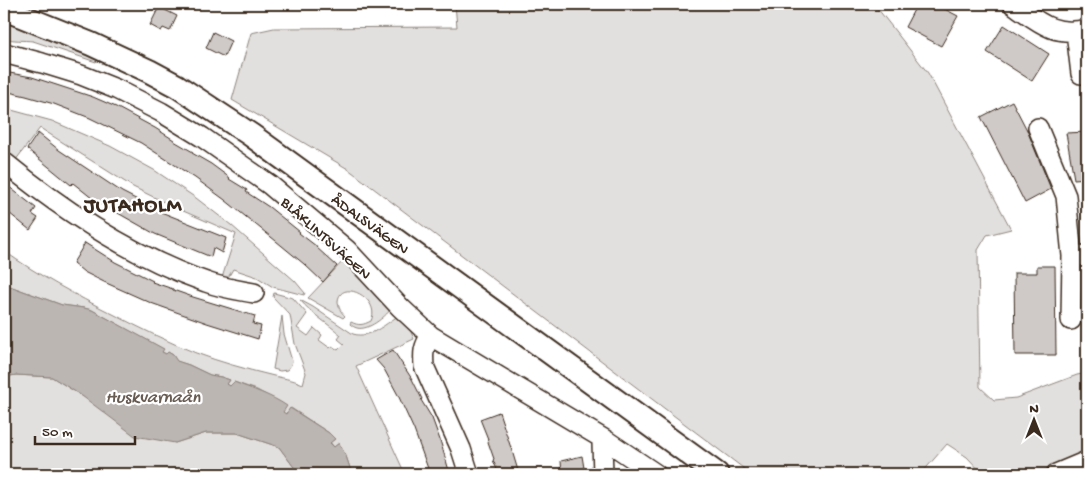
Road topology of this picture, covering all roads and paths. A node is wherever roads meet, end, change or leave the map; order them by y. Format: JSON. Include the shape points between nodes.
{"nodes":[{"id":1,"x":1012,"y":4,"type":"edge"},
{"id":2,"x":8,"y":8,"type":"edge"},
{"id":3,"x":1082,"y":30,"type":"edge"},
{"id":4,"x":4,"y":53,"type":"edge"},
{"id":5,"x":1082,"y":74,"type":"dead end"},
{"id":6,"x":1038,"y":128,"type":"dead end"},
{"id":7,"x":4,"y":162,"type":"edge"},
{"id":8,"x":1080,"y":255,"type":"edge"},
{"id":9,"x":254,"y":294,"type":"dead end"},
{"id":10,"x":1071,"y":320,"type":"dead end"},
{"id":11,"x":431,"y":336,"type":"junction"},
{"id":12,"x":607,"y":442,"type":"junction"},
{"id":13,"x":1087,"y":461,"type":"edge"},
{"id":14,"x":469,"y":474,"type":"edge"},
{"id":15,"x":603,"y":474,"type":"edge"},
{"id":16,"x":656,"y":474,"type":"edge"},
{"id":17,"x":717,"y":474,"type":"edge"},
{"id":18,"x":1056,"y":474,"type":"edge"}],
"edges":[{"from":1,"to":3,"type":"street","via":[[1060,31]]},
{"from":2,"to":17,"type":"main road","name":"ÅDALSVÄGEN","via":[[125,59],[177,86],[258,141]]},
{"from":3,"to":5,"type":"street"},
{"from":4,"to":11,"type":"street","name":"BLÅKLINTSVÄGEN","via":[[50,65],[116,89],[202,137],[270,185],[340,244]]},
{"from":6,"to":8,"type":"street","via":[[1066,196]]},
{"from":7,"to":9,"type":"street","via":[[65,210],[131,250],[206,282]]},
{"from":8,"to":10,"type":"street"},
{"from":11,"to":12,"type":"street","name":"BLÅKLINTSVÄGEN"},
{"from":11,"to":14,"type":"street","via":[[424,348],[424,366],[461,448]]},
{"from":12,"to":15,"type":"street","via":[[602,443]]},
{"from":12,"to":16,"type":"street","name":"BLÅKLINTSVÄGEN"},
{"from":13,"to":18,"type":"street"}]}
